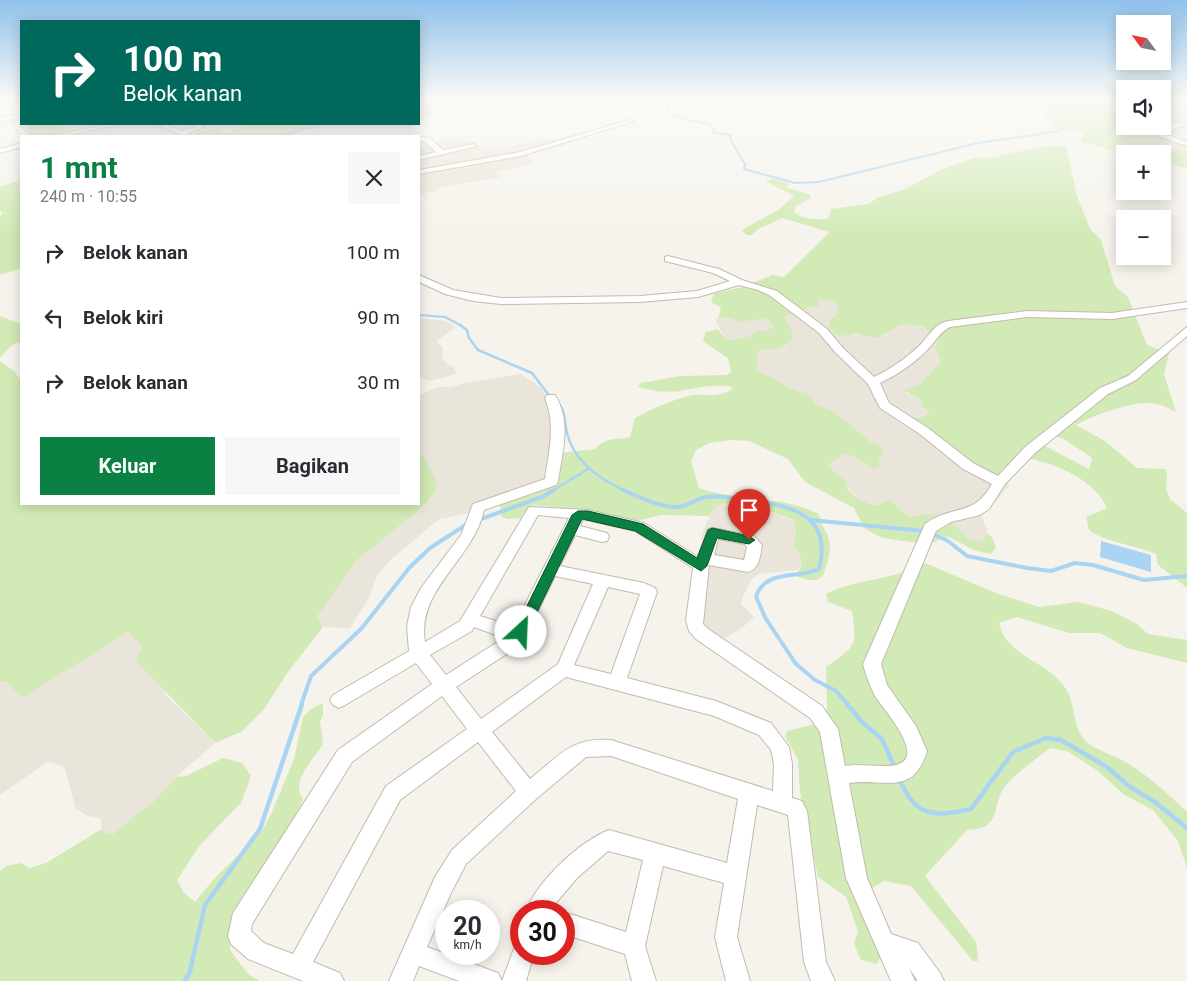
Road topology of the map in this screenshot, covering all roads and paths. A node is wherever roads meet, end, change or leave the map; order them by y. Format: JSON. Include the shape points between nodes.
{"nodes":[{"id":1,"x":20,"y":145,"type":"edge"},
{"id":2,"x":433,"y":145,"type":"edge"},
{"id":3,"x":552,"y":145,"type":"edge"},
{"id":4,"x":473,"y":146,"type":"dead end"},
{"id":5,"x":0,"y":152,"type":"edge"},
{"id":6,"x":444,"y":153,"type":"junction"},
{"id":7,"x":420,"y":158,"type":"edge"},
{"id":8,"x":462,"y":166,"type":"junction"},
{"id":9,"x":420,"y":172,"type":"edge"},
{"id":10,"x":668,"y":259,"type":"dead end"},
{"id":11,"x":420,"y":278,"type":"edge"},
{"id":12,"x":739,"y":282,"type":"junction"},
{"id":13,"x":1187,"y":305,"type":"edge"},
{"id":14,"x":1187,"y":330,"type":"edge"},
{"id":15,"x":873,"y":382,"type":"junction"},
{"id":16,"x":552,"y":398,"type":"dead end"},
{"id":17,"x":1000,"y":482,"type":"junction"},
{"id":18,"x":575,"y":522,"type":"junction"},
{"id":19,"x":602,"y":537,"type":"dead end"},
{"id":20,"x":550,"y":569,"type":"junction"},
{"id":21,"x":603,"y":580,"type":"junction"},
{"id":22,"x":471,"y":620,"type":"junction"},
{"id":23,"x":496,"y":628,"type":"dead end"},
{"id":24,"x":418,"y":653,"type":"junction"},
{"id":25,"x":564,"y":669,"type":"junction"},
{"id":26,"x":617,"y":683,"type":"junction"},
{"id":27,"x":443,"y":686,"type":"junction"},
{"id":28,"x":339,"y":700,"type":"dead end"},
{"id":29,"x":481,"y":729,"type":"junction"},
{"id":30,"x":838,"y":776,"type":"junction"},
{"id":31,"x":530,"y":792,"type":"junction"},
{"id":32,"x":749,"y":792,"type":"junction"},
{"id":33,"x":782,"y":803,"type":"junction"},
{"id":34,"x":655,"y":854,"type":"junction"},
{"id":35,"x":734,"y":876,"type":"junction"},
{"id":36,"x":545,"y":900,"type":"edge"},
{"id":37,"x":575,"y":927,"type":"edge"},
{"id":38,"x":884,"y":943,"type":"junction"},
{"id":39,"x":634,"y":946,"type":"junction"},
{"id":40,"x":414,"y":953,"type":"junction"},
{"id":41,"x":519,"y":965,"type":"edge"},
{"id":42,"x":298,"y":968,"type":"junction"},
{"id":43,"x":332,"y":981,"type":"edge"},
{"id":44,"x":401,"y":981,"type":"edge"},
{"id":45,"x":490,"y":981,"type":"edge"},
{"id":46,"x":514,"y":981,"type":"edge"},
{"id":47,"x":644,"y":981,"type":"edge"},
{"id":48,"x":738,"y":981,"type":"edge"},
{"id":49,"x":824,"y":981,"type":"edge"},
{"id":50,"x":903,"y":981,"type":"edge"},
{"id":51,"x":932,"y":981,"type":"edge"}],
"edges":[{"from":1,"to":5,"type":"street"},
{"from":2,"to":6,"type":"street"},
{"from":3,"to":8,"type":"street"},
{"from":4,"to":6,"type":"street"},
{"from":6,"to":7,"type":"street"},
{"from":6,"to":8,"type":"street"},
{"from":8,"to":9,"type":"street"},
{"from":10,"to":12,"type":"street"},
{"from":11,"to":12,"type":"street","via":[[449,292],[501,301],[640,299],[703,293]]},
{"from":12,"to":15,"type":"street","via":[[772,293],[823,331]]},
{"from":13,"to":15,"type":"street","via":[[1112,316],[1043,313],[948,324],[938,328],[924,346],[890,375]]},
{"from":14,"to":17,"type":"street","via":[[1132,378],[1104,391],[1030,450]]},
{"from":15,"to":17,"type":"street","via":[[884,405],[968,466]]},
{"from":16,"to":24,"type":"street","via":[[560,424],[550,482],[478,507],[477,521],[417,612]]},
{"from":17,"to":30,"type":"street","via":[[984,507],[975,513],[937,522],[928,532],[872,664],[873,675],[910,730],[918,751],[911,769],[899,774]]},
{"from":18,"to":19,"type":"street"},
{"from":18,"to":20,"type":"street"},
{"from":18,"to":22,"type":"street","via":[[538,510],[531,512]]},
{"from":18,"to":30,"type":"street","via":[[588,515],[639,527],[703,563],[695,626],[816,712],[828,729]]},
{"from":20,"to":21,"type":"street"},
{"from":20,"to":27,"type":"street","via":[[516,639]]},
{"from":21,"to":25,"type":"street"},
{"from":21,"to":26,"type":"street","via":[[648,592]]},
{"from":22,"to":23,"type":"street"},
{"from":22,"to":24,"type":"street"},
{"from":24,"to":27,"type":"street"},
{"from":24,"to":28,"type":"street"},
{"from":25,"to":26,"type":"street"},
{"from":25,"to":29,"type":"street"},
{"from":26,"to":33,"type":"street","via":[[716,709],[765,729],[780,747]]},
{"from":27,"to":29,"type":"street"},
{"from":27,"to":42,"type":"street","via":[[345,756],[241,921],[239,936],[256,952]]},
{"from":29,"to":31,"type":"street"},
{"from":29,"to":42,"type":"street","via":[[393,793]]},
{"from":30,"to":38,"type":"street","via":[[857,878]]},
{"from":31,"to":32,"type":"street","via":[[582,750],[595,747],[611,748]]},
{"from":31,"to":40,"type":"street","via":[[459,857],[443,885]]},
{"from":32,"to":33,"type":"street"},
{"from":32,"to":35,"type":"street"},
{"from":33,"to":49,"type":"street","via":[[797,811],[815,962]]},
{"from":34,"to":35,"type":"street"},
{"from":34,"to":36,"type":"street","via":[[604,841],[554,887]]},
{"from":34,"to":39,"type":"street"},
{"from":35,"to":48,"type":"street","via":[[726,937]]},
{"from":37,"to":39,"type":"street"},
{"from":38,"to":50,"type":"street"},
{"from":38,"to":51,"type":"street","via":[[910,951]]},
{"from":39,"to":47,"type":"street"},
{"from":40,"to":44,"type":"street"},
{"from":40,"to":45,"type":"street"},
{"from":41,"to":46,"type":"street"},
{"from":42,"to":43,"type":"street"}]}
